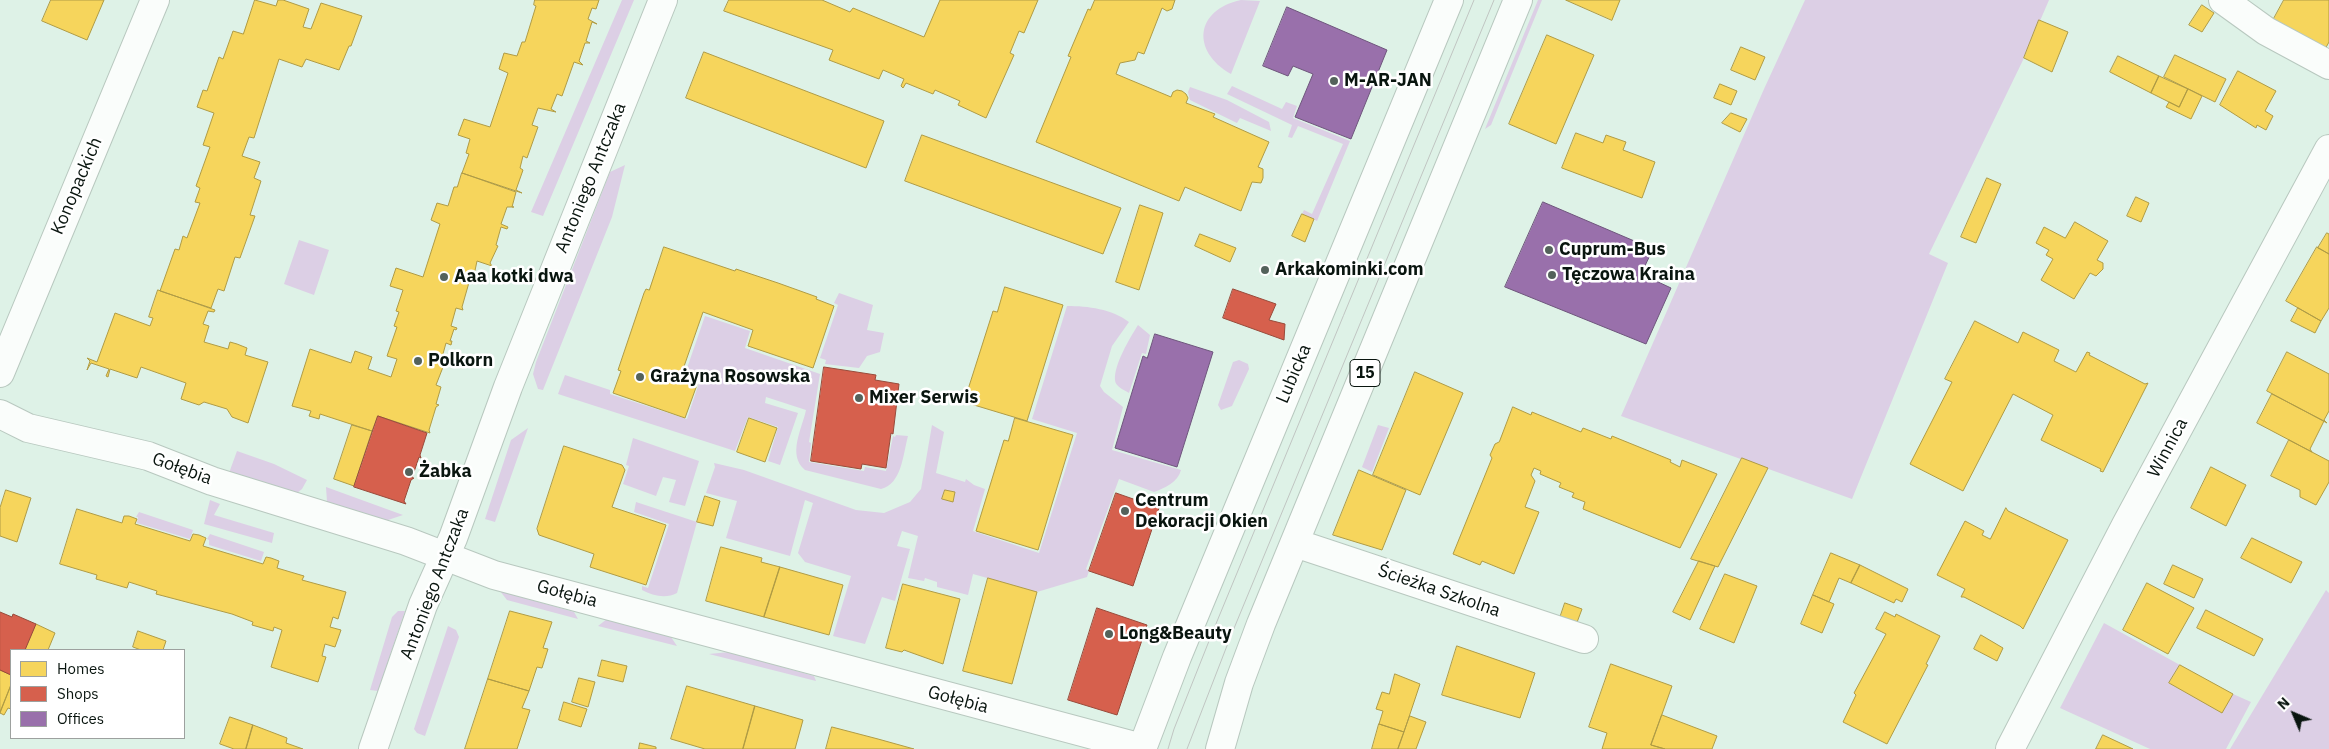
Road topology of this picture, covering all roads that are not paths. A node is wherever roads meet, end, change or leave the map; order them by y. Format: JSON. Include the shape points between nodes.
{"nodes":[{"id":1,"x":155,"y":0,"type":"edge"},
{"id":2,"x":662,"y":0,"type":"edge"},
{"id":3,"x":1449,"y":0,"type":"edge"},
{"id":4,"x":1518,"y":0,"type":"edge"},
{"id":5,"x":2223,"y":0,"type":"edge"},
{"id":6,"x":2329,"y":65,"type":"edge"},
{"id":7,"x":2329,"y":148,"type":"edge"},
{"id":8,"x":0,"y":373,"type":"edge"},
{"id":9,"x":0,"y":414,"type":"edge"},
{"id":10,"x":1295,"y":542,"type":"junction"},
{"id":11,"x":444,"y":557,"type":"junction"},
{"id":12,"x":1584,"y":639,"type":"dead end"},
{"id":13,"x":1142,"y":748,"type":"edge"},
{"id":14,"x":373,"y":749,"type":"edge"},
{"id":15,"x":1220,"y":749,"type":"edge"},
{"id":16,"x":2010,"y":749,"type":"edge"}],
"edges":[{"from":1,"to":8,"type":"street","name":"Konopackich"},
{"from":2,"to":11,"type":"street","name":"Antoniego Antczaka"},
{"from":3,"to":13,"type":"street","name":"Lubicka"},
{"from":4,"to":10,"type":"street","number":"15"},
{"from":5,"to":6,"type":"street","via":[[2266,31]]},
{"from":7,"to":16,"type":"street","name":"Winnica","via":[[2126,525]]},
{"from":9,"to":11,"type":"street","name":"Gołębia","via":[[28,428],[148,456],[212,481],[406,541]]},
{"from":10,"to":12,"type":"street","name":"Ścieżka Szkolna"},
{"from":10,"to":15,"type":"street","number":"15","via":[[1239,683]]},
{"from":11,"to":13,"type":"street","name":"Gołębia","via":[[512,580]]},
{"from":11,"to":14,"type":"street","name":"Antoniego Antczaka"}]}
